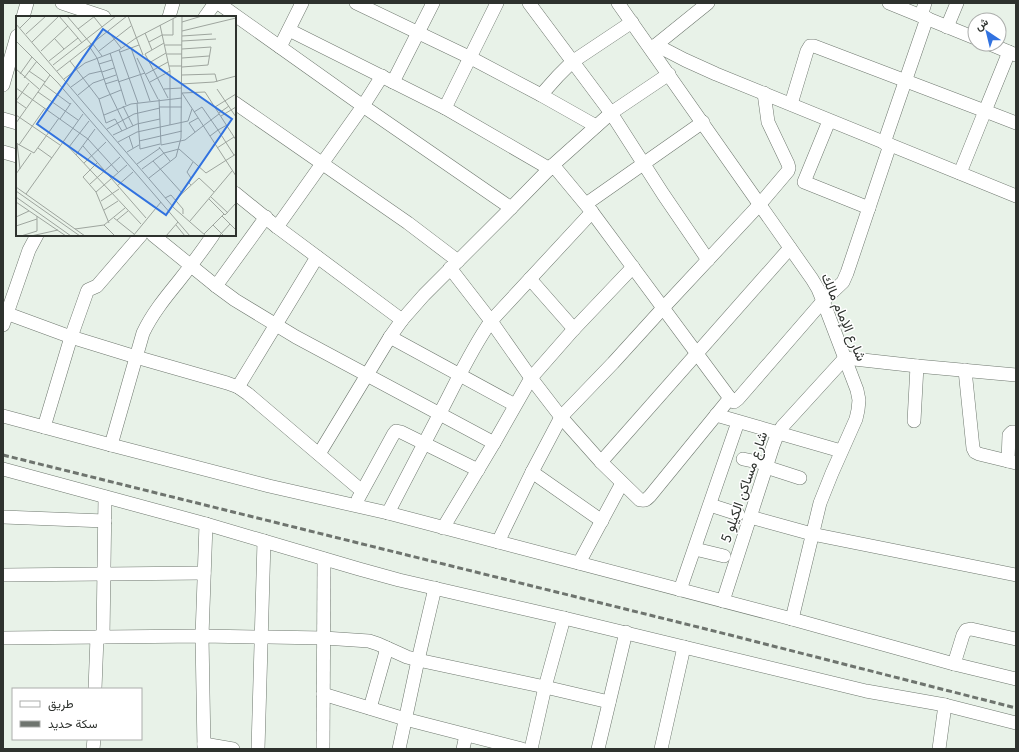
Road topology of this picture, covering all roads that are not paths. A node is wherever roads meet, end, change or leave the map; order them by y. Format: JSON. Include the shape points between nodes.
{"nodes":[{"id":1,"x":26,"y":3,"type":"edge"},
{"id":2,"x":62,"y":3,"type":"edge"},
{"id":3,"x":173,"y":3,"type":"edge"},
{"id":4,"x":216,"y":3,"type":"edge"},
{"id":5,"x":302,"y":3,"type":"edge"},
{"id":6,"x":433,"y":3,"type":"edge"},
{"id":7,"x":497,"y":3,"type":"edge"},
{"id":8,"x":618,"y":3,"type":"edge"},
{"id":9,"x":708,"y":3,"type":"edge"},
{"id":10,"x":889,"y":3,"type":"edge"},
{"id":11,"x":925,"y":3,"type":"edge"},
{"id":12,"x":957,"y":3,"type":"edge"},
{"id":13,"x":531,"y":4,"type":"edge"},
{"id":14,"x":363,"y":5,"type":"edge"},
{"id":15,"x":98,"y":13,"type":"edge"},
{"id":16,"x":22,"y":16,"type":"edge"},
{"id":17,"x":169,"y":16,"type":"edge"},
{"id":18,"x":206,"y":16,"type":"edge"},
{"id":19,"x":235,"y":16,"type":"edge"},
{"id":20,"x":236,"y":17,"type":"edge"},
{"id":21,"x":924,"y":17,"type":"junction"},
{"id":22,"x":632,"y":22,"type":"junction"},
{"id":23,"x":947,"y":27,"type":"junction"},
{"id":24,"x":289,"y":30,"type":"junction"},
{"id":25,"x":418,"y":33,"type":"junction"},
{"id":26,"x":967,"y":35,"type":"edge"},
{"id":27,"x":16,"y":40,"type":"edge"},
{"id":28,"x":280,"y":47,"type":"junction"},
{"id":29,"x":653,"y":47,"type":"junction"},
{"id":30,"x":1013,"y":51,"type":"edge"},
{"id":31,"x":471,"y":58,"type":"junction"},
{"id":32,"x":572,"y":62,"type":"junction"},
{"id":33,"x":669,"y":74,"type":"junction"},
{"id":34,"x":387,"y":79,"type":"junction"},
{"id":35,"x":905,"y":80,"type":"junction"},
{"id":36,"x":3,"y":85,"type":"edge"},
{"id":37,"x":764,"y":93,"type":"junction"},
{"id":38,"x":542,"y":95,"type":"junction"},
{"id":39,"x":236,"y":104,"type":"edge"},
{"id":40,"x":791,"y":104,"type":"junction"},
{"id":41,"x":363,"y":106,"type":"junction"},
{"id":42,"x":445,"y":108,"type":"junction"},
{"id":43,"x":985,"y":110,"type":"junction"},
{"id":44,"x":611,"y":113,"type":"junction"},
{"id":45,"x":3,"y":119,"type":"edge"},
{"id":46,"x":829,"y":120,"type":"junction"},
{"id":47,"x":703,"y":122,"type":"junction"},
{"id":48,"x":16,"y":123,"type":"edge"},
{"id":49,"x":1016,"y":123,"type":"edge"},
{"id":50,"x":596,"y":126,"type":"junction"},
{"id":51,"x":887,"y":144,"type":"junction"},
{"id":52,"x":3,"y":152,"type":"edge"},
{"id":53,"x":16,"y":156,"type":"edge"},
{"id":54,"x":644,"y":163,"type":"junction"},
{"id":55,"x":323,"y":164,"type":"junction"},
{"id":56,"x":551,"y":167,"type":"junction"},
{"id":57,"x":960,"y":173,"type":"junction"},
{"id":58,"x":1016,"y":196,"type":"edge"},
{"id":59,"x":237,"y":198,"type":"edge"},
{"id":60,"x":760,"y":204,"type":"junction"},
{"id":61,"x":512,"y":208,"type":"junction"},
{"id":62,"x":589,"y":208,"type":"junction"},
{"id":63,"x":869,"y":208,"type":"junction"},
{"id":64,"x":266,"y":217,"type":"junction"},
{"id":65,"x":277,"y":227,"type":"junction"},
{"id":66,"x":36,"y":236,"type":"edge"},
{"id":67,"x":140,"y":236,"type":"edge"},
{"id":68,"x":154,"y":236,"type":"edge"},
{"id":69,"x":212,"y":236,"type":"edge"},
{"id":70,"x":790,"y":248,"type":"junction"},
{"id":71,"x":317,"y":257,"type":"junction"},
{"id":72,"x":708,"y":260,"type":"junction"},
{"id":73,"x":454,"y":265,"type":"junction"},
{"id":74,"x":191,"y":266,"type":"junction"},
{"id":75,"x":633,"y":267,"type":"junction"},
{"id":76,"x":530,"y":279,"type":"junction"},
{"id":77,"x":216,"y":286,"type":"junction"},
{"id":78,"x":823,"y":301,"type":"junction"},
{"id":79,"x":663,"y":308,"type":"junction"},
{"id":80,"x":4,"y":317,"type":"edge"},
{"id":81,"x":402,"y":320,"type":"junction"},
{"id":82,"x":491,"y":321,"type":"junction"},
{"id":83,"x":276,"y":325,"type":"junction"},
{"id":84,"x":574,"y":329,"type":"junction"},
{"id":85,"x":71,"y":337,"type":"junction"},
{"id":86,"x":390,"y":337,"type":"junction"},
{"id":87,"x":697,"y":353,"type":"junction"},
{"id":88,"x":136,"y":357,"type":"junction"},
{"id":89,"x":845,"y":358,"type":"junction"},
{"id":90,"x":916,"y":366,"type":"junction"},
{"id":91,"x":965,"y":370,"type":"junction"},
{"id":92,"x":459,"y":374,"type":"junction"},
{"id":93,"x":1016,"y":375,"type":"edge"},
{"id":94,"x":367,"y":376,"type":"junction"},
{"id":95,"x":531,"y":378,"type":"junction"},
{"id":96,"x":238,"y":387,"type":"junction"},
{"id":97,"x":730,"y":398,"type":"junction"},
{"id":98,"x":516,"y":405,"type":"junction"},
{"id":99,"x":440,"y":414,"type":"junction"},
{"id":100,"x":716,"y":415,"type":"junction"},
{"id":101,"x":3,"y":416,"type":"edge"},
{"id":102,"x":561,"y":417,"type":"junction"},
{"id":103,"x":914,"y":421,"type":"dead end"},
{"id":104,"x":738,"y":422,"type":"junction"},
{"id":105,"x":44,"y":427,"type":"junction"},
{"id":106,"x":1016,"y":432,"type":"edge"},
{"id":107,"x":778,"y":433,"type":"junction"},
{"id":108,"x":494,"y":443,"type":"junction"},
{"id":109,"x":424,"y":444,"type":"junction"},
{"id":110,"x":111,"y":445,"type":"junction"},
{"id":111,"x":841,"y":451,"type":"junction"},
{"id":112,"x":319,"y":454,"type":"junction"},
{"id":113,"x":743,"y":459,"type":"dead end"},
{"id":114,"x":601,"y":462,"type":"junction"},
{"id":115,"x":1012,"y":462,"type":"edge"},
{"id":116,"x":766,"y":466,"type":"junction"},
{"id":117,"x":3,"y":469,"type":"edge"},
{"id":118,"x":478,"y":470,"type":"junction"},
{"id":119,"x":532,"y":472,"type":"junction"},
{"id":120,"x":800,"y":478,"type":"dead end"},
{"id":121,"x":622,"y":482,"type":"junction"},
{"id":122,"x":362,"y":491,"type":"junction"},
{"id":123,"x":105,"y":497,"type":"junction"},
{"id":124,"x":710,"y":505,"type":"junction"},
{"id":125,"x":354,"y":506,"type":"junction"},
{"id":126,"x":388,"y":513,"type":"junction"},
{"id":127,"x":744,"y":515,"type":"junction"},
{"id":128,"x":3,"y":518,"type":"edge"},
{"id":129,"x":105,"y":521,"type":"junction"},
{"id":130,"x":602,"y":521,"type":"junction"},
{"id":131,"x":206,"y":524,"type":"junction"},
{"id":132,"x":443,"y":528,"type":"junction"},
{"id":133,"x":812,"y":534,"type":"junction"},
{"id":134,"x":264,"y":541,"type":"junction"},
{"id":135,"x":498,"y":542,"type":"junction"},
{"id":136,"x":695,"y":549,"type":"junction"},
{"id":137,"x":724,"y":556,"type":"dead end"},
{"id":138,"x":324,"y":559,"type":"junction"},
{"id":139,"x":579,"y":563,"type":"junction"},
{"id":140,"x":204,"y":573,"type":"junction"},
{"id":141,"x":104,"y":574,"type":"junction"},
{"id":142,"x":1016,"y":575,"type":"edge"},
{"id":143,"x":3,"y":576,"type":"edge"},
{"id":144,"x":435,"y":588,"type":"junction"},
{"id":145,"x":680,"y":590,"type":"junction"},
{"id":146,"x":723,"y":601,"type":"junction"},
{"id":147,"x":564,"y":618,"type":"junction"},
{"id":148,"x":792,"y":619,"type":"junction"},
{"id":149,"x":626,"y":632,"type":"junction"},
{"id":150,"x":202,"y":636,"type":"junction"},
{"id":151,"x":100,"y":637,"type":"junction"},
{"id":152,"x":261,"y":637,"type":"junction"},
{"id":153,"x":3,"y":638,"type":"edge"},
{"id":154,"x":324,"y":638,"type":"junction"},
{"id":155,"x":1016,"y":639,"type":"edge"},
{"id":156,"x":684,"y":646,"type":"junction"},
{"id":157,"x":387,"y":648,"type":"junction"},
{"id":158,"x":418,"y":660,"type":"junction"},
{"id":159,"x":954,"y":664,"type":"junction"},
{"id":160,"x":1016,"y":679,"type":"edge"},
{"id":161,"x":545,"y":687,"type":"junction"},
{"id":162,"x":95,"y":688,"type":"edge"},
{"id":163,"x":323,"y":694,"type":"junction"},
{"id":164,"x":609,"y":702,"type":"junction"},
{"id":165,"x":945,"y":705,"type":"junction"},
{"id":166,"x":370,"y":708,"type":"junction"},
{"id":167,"x":406,"y":719,"type":"junction"},
{"id":168,"x":1016,"y":723,"type":"edge"},
{"id":169,"x":466,"y":734,"type":"junction"},
{"id":170,"x":204,"y":747,"type":"edge"},
{"id":171,"x":233,"y":749,"type":"edge"},
{"id":172,"x":258,"y":749,"type":"edge"},
{"id":173,"x":323,"y":749,"type":"edge"},
{"id":174,"x":399,"y":749,"type":"edge"},
{"id":175,"x":464,"y":749,"type":"edge"},
{"id":176,"x":522,"y":749,"type":"edge"},
{"id":177,"x":531,"y":749,"type":"edge"},
{"id":178,"x":598,"y":749,"type":"edge"},
{"id":179,"x":661,"y":749,"type":"edge"},
{"id":180,"x":939,"y":749,"type":"edge"}],
"edges":[{"from":1,"to":16,"type":"street"},
{"from":2,"to":15,"type":"street"},
{"from":3,"to":17,"type":"street"},
{"from":4,"to":18,"type":"street"},
{"from":4,"to":19,"type":"street"},
{"from":5,"to":24,"type":"street"},
{"from":6,"to":25,"type":"street"},
{"from":7,"to":31,"type":"street"},
{"from":8,"to":22,"type":"street","name":"شارع الإمام مالك"},
{"from":9,"to":29,"type":"street"},
{"from":10,"to":21,"type":"street"},
{"from":11,"to":21,"type":"street"},
{"from":12,"to":23,"type":"street"},
{"from":13,"to":32,"type":"street"},
{"from":14,"to":25,"type":"street"},
{"from":20,"to":28,"type":"street"},
{"from":21,"to":23,"type":"street"},
{"from":21,"to":35,"type":"street"},
{"from":22,"to":29,"type":"street","name":"شارع الإمام مالك"},
{"from":22,"to":32,"type":"street"},
{"from":23,"to":26,"type":"street"},
{"from":24,"to":28,"type":"street"},
{"from":24,"to":34,"type":"street"},
{"from":25,"to":31,"type":"street"},
{"from":25,"to":34,"type":"street"},
{"from":27,"to":36,"type":"street"},
{"from":28,"to":41,"type":"street"},
{"from":29,"to":33,"type":"street","name":"شارع الإمام مالك"},
{"from":29,"to":37,"type":"street"},
{"from":30,"to":43,"type":"street"},
{"from":31,"to":38,"type":"street"},
{"from":31,"to":42,"type":"street"},
{"from":32,"to":38,"type":"street"},
{"from":32,"to":44,"type":"street"},
{"from":33,"to":44,"type":"street"},
{"from":33,"to":47,"type":"street","name":"شارع الإمام مالك"},
{"from":34,"to":41,"type":"street"},
{"from":34,"to":42,"type":"street"},
{"from":35,"to":40,"type":"street","via":[[810,46]]},
{"from":35,"to":43,"type":"street"},
{"from":35,"to":51,"type":"street"},
{"from":37,"to":40,"type":"street"},
{"from":37,"to":60,"type":"street","via":[[768,122],[789,168]]},
{"from":38,"to":50,"type":"street"},
{"from":39,"to":55,"type":"street"},
{"from":40,"to":46,"type":"street"},
{"from":41,"to":55,"type":"street"},
{"from":41,"to":61,"type":"street"},
{"from":42,"to":56,"type":"street"},
{"from":43,"to":49,"type":"street"},
{"from":43,"to":57,"type":"street"},
{"from":44,"to":50,"type":"street"},
{"from":44,"to":54,"type":"street"},
{"from":45,"to":48,"type":"street"},
{"from":46,"to":51,"type":"street"},
{"from":46,"to":63,"type":"street","via":[[804,182]]},
{"from":47,"to":54,"type":"street"},
{"from":47,"to":60,"type":"street","name":"شارع الإمام مالك"},
{"from":50,"to":56,"type":"street"},
{"from":51,"to":57,"type":"street"},
{"from":51,"to":63,"type":"street"},
{"from":52,"to":53,"type":"street"},
{"from":54,"to":62,"type":"street"},
{"from":54,"to":72,"type":"street"},
{"from":55,"to":65,"type":"street"},
{"from":55,"to":73,"type":"street","via":[[408,223]]},
{"from":56,"to":61,"type":"street"},
{"from":56,"to":62,"type":"street"},
{"from":57,"to":58,"type":"street"},
{"from":59,"to":64,"type":"street"},
{"from":60,"to":70,"type":"street","name":"شارع الإمام مالك"},
{"from":60,"to":72,"type":"street"},
{"from":61,"to":73,"type":"street"},
{"from":62,"to":75,"type":"street"},
{"from":62,"to":76,"type":"street"},
{"from":63,"to":78,"type":"street","via":[[845,278]]},
{"from":64,"to":65,"type":"street"},
{"from":64,"to":77,"type":"street"},
{"from":65,"to":71,"type":"street"},
{"from":66,"to":80,"type":"street"},
{"from":67,"to":85,"type":"street","via":[[97,286],[88,290]]},
{"from":68,"to":74,"type":"street"},
{"from":69,"to":74,"type":"street"},
{"from":70,"to":78,"type":"street","name":"شارع الإمام مالك","via":[[812,279]]},
{"from":70,"to":87,"type":"street"},
{"from":71,"to":81,"type":"street"},
{"from":71,"to":83,"type":"street"},
{"from":72,"to":79,"type":"street"},
{"from":73,"to":81,"type":"street"},
{"from":73,"to":82,"type":"street"},
{"from":74,"to":77,"type":"street"},
{"from":74,"to":88,"type":"street","via":[[147,323]]},
{"from":75,"to":79,"type":"street"},
{"from":75,"to":84,"type":"street"},
{"from":76,"to":82,"type":"street"},
{"from":76,"to":84,"type":"street"},
{"from":77,"to":83,"type":"street"},
{"from":78,"to":89,"type":"street","name":"شارع الإمام مالك"},
{"from":78,"to":97,"type":"street","via":[[738,399],[734,402]]},
{"from":79,"to":87,"type":"street"},
{"from":79,"to":102,"type":"street"},
{"from":80,"to":85,"type":"street"},
{"from":81,"to":86,"type":"street"},
{"from":82,"to":92,"type":"street"},
{"from":82,"to":95,"type":"street"},
{"from":83,"to":94,"type":"street"},
{"from":83,"to":96,"type":"street"},
{"from":84,"to":95,"type":"street"},
{"from":85,"to":88,"type":"street"},
{"from":85,"to":105,"type":"street"},
{"from":86,"to":92,"type":"street"},
{"from":86,"to":94,"type":"street"},
{"from":87,"to":97,"type":"street"},
{"from":87,"to":114,"type":"street"},
{"from":88,"to":96,"type":"street"},
{"from":88,"to":110,"type":"street"},
{"from":89,"to":90,"type":"street"},
{"from":89,"to":107,"type":"street","name":"شارع مساكن الكيلو 5"},
{"from":89,"to":111,"type":"street","name":"شارع الإمام مالك","via":[[857,390],[859,405],[856,419]]},
{"from":90,"to":91,"type":"street"},
{"from":90,"to":103,"type":"street"},
{"from":91,"to":93,"type":"street"},
{"from":91,"to":115,"type":"street","via":[[975,452]]},
{"from":92,"to":98,"type":"street"},
{"from":92,"to":99,"type":"street"},
{"from":94,"to":99,"type":"street"},
{"from":94,"to":112,"type":"street"},
{"from":95,"to":98,"type":"street"},
{"from":95,"to":102,"type":"street"},
{"from":96,"to":112,"type":"street"},
{"from":97,"to":100,"type":"street"},
{"from":98,"to":108,"type":"street"},
{"from":99,"to":108,"type":"street"},
{"from":99,"to":109,"type":"street"},
{"from":100,"to":104,"type":"street"},
{"from":100,"to":121,"type":"street","via":[[646,500],[640,500]]},
{"from":101,"to":105,"type":"street"},
{"from":102,"to":114,"type":"street"},
{"from":102,"to":119,"type":"street"},
{"from":104,"to":107,"type":"street"},
{"from":104,"to":124,"type":"street"},
{"from":105,"to":110,"type":"street"},
{"from":106,"to":115,"type":"street","via":[[1009,435]]},
{"from":107,"to":111,"type":"street"},
{"from":107,"to":116,"type":"street","name":"شارع مساكن الكيلو 5"},
{"from":108,"to":118,"type":"street"},
{"from":109,"to":118,"type":"street"},
{"from":109,"to":122,"type":"street","via":[[396,431]]},
{"from":109,"to":126,"type":"street"},
{"from":110,"to":125,"type":"street"},
{"from":111,"to":133,"type":"street","name":"شارع الإمام مالك","via":[[824,493]]},
{"from":112,"to":122,"type":"street"},
{"from":113,"to":116,"type":"street"},
{"from":114,"to":121,"type":"street"},
{"from":116,"to":120,"type":"street"},
{"from":116,"to":127,"type":"street","name":"شارع مساكن الكيلو 5"},
{"from":117,"to":123,"type":"street"},
{"from":118,"to":132,"type":"street"},
{"from":119,"to":130,"type":"street"},
{"from":119,"to":135,"type":"street"},
{"from":121,"to":130,"type":"street"},
{"from":122,"to":125,"type":"street"},
{"from":123,"to":129,"type":"street"},
{"from":123,"to":131,"type":"street"},
{"from":124,"to":127,"type":"street"},
{"from":124,"to":136,"type":"street"},
{"from":125,"to":126,"type":"street"},
{"from":126,"to":132,"type":"street"},
{"from":127,"to":133,"type":"street"},
{"from":127,"to":146,"type":"street","name":"شارع مساكن الكيلو 5"},
{"from":128,"to":129,"type":"street"},
{"from":129,"to":141,"type":"street"},
{"from":130,"to":139,"type":"street"},
{"from":131,"to":134,"type":"street"},
{"from":131,"to":140,"type":"street"},
{"from":132,"to":135,"type":"street"},
{"from":133,"to":142,"type":"street"},
{"from":133,"to":148,"type":"street","name":"شارع الإمام مالك"},
{"from":134,"to":138,"type":"street"},
{"from":134,"to":152,"type":"street"},
{"from":135,"to":139,"type":"street"},
{"from":136,"to":137,"type":"street"},
{"from":136,"to":145,"type":"street"},
{"from":138,"to":144,"type":"street"},
{"from":138,"to":154,"type":"street"},
{"from":139,"to":145,"type":"street"},
{"from":140,"to":141,"type":"street"},
{"from":140,"to":150,"type":"street"},
{"from":141,"to":143,"type":"street"},
{"from":141,"to":151,"type":"street"},
{"from":144,"to":147,"type":"street"},
{"from":144,"to":158,"type":"street"},
{"from":145,"to":146,"type":"street"},
{"from":146,"to":148,"type":"street"},
{"from":147,"to":149,"type":"street"},
{"from":147,"to":161,"type":"street"},
{"from":148,"to":159,"type":"street"},
{"from":149,"to":156,"type":"street"},
{"from":149,"to":164,"type":"street"},
{"from":150,"to":151,"type":"street"},
{"from":150,"to":152,"type":"street"},
{"from":150,"to":170,"type":"street"},
{"from":151,"to":153,"type":"street"},
{"from":151,"to":162,"type":"street"},
{"from":152,"to":154,"type":"street"},
{"from":152,"to":172,"type":"street"},
{"from":154,"to":157,"type":"street","via":[[369,641]]},
{"from":154,"to":163,"type":"street"},
{"from":155,"to":159,"type":"street","via":[[966,630]]},
{"from":156,"to":165,"type":"street","via":[[866,691]]},
{"from":156,"to":179,"type":"street"},
{"from":157,"to":158,"type":"street"},
{"from":157,"to":166,"type":"street"},
{"from":158,"to":161,"type":"street"},
{"from":158,"to":167,"type":"street"},
{"from":159,"to":160,"type":"street"},
{"from":161,"to":164,"type":"street"},
{"from":161,"to":177,"type":"street"},
{"from":163,"to":166,"type":"street"},
{"from":163,"to":173,"type":"street"},
{"from":164,"to":178,"type":"street"},
{"from":165,"to":168,"type":"street"},
{"from":165,"to":180,"type":"street"},
{"from":166,"to":167,"type":"street"},
{"from":167,"to":169,"type":"street"},
{"from":167,"to":174,"type":"street"},
{"from":169,"to":175,"type":"street"},
{"from":169,"to":176,"type":"street"},
{"from":170,"to":171,"type":"street"}]}
